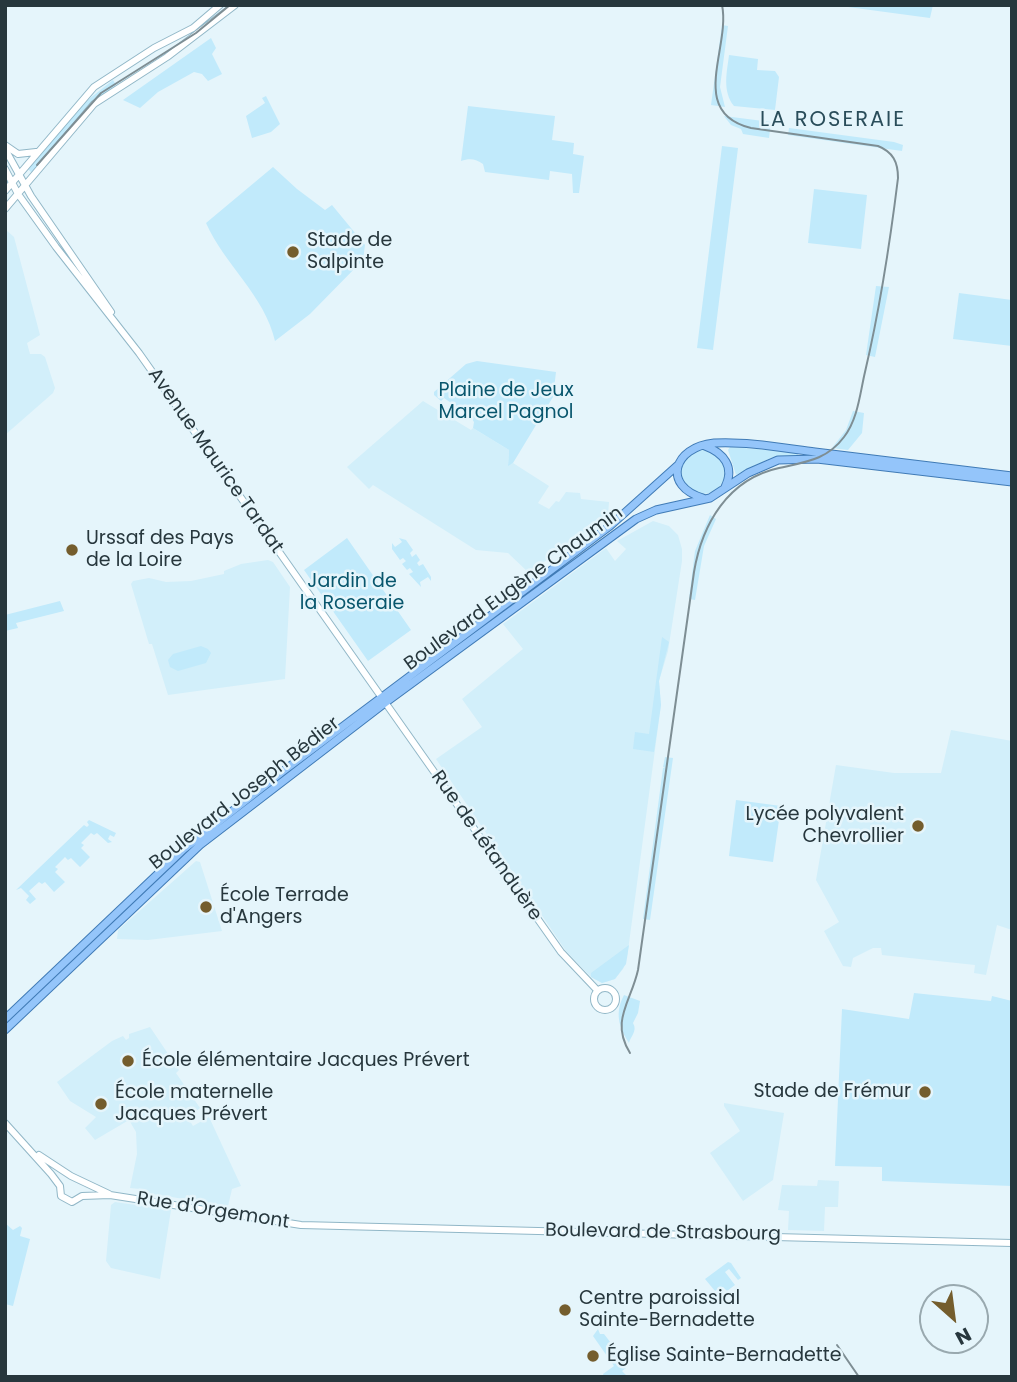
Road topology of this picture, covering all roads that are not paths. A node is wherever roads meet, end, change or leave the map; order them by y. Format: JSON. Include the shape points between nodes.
{"nodes":[{"id":1,"x":220,"y":5,"type":"edge"},
{"id":2,"x":235,"y":5,"type":"edge"},
{"id":3,"x":5,"y":147,"type":"edge"},
{"id":4,"x":38,"y":152,"type":"junction"},
{"id":5,"x":5,"y":169,"type":"edge"},
{"id":6,"x":18,"y":175,"type":"junction"},
{"id":7,"x":11,"y":183,"type":"junction"},
{"id":8,"x":21,"y":190,"type":"junction"},
{"id":9,"x":5,"y":191,"type":"edge"},
{"id":10,"x":5,"y":209,"type":"edge"},
{"id":11,"x":703,"y":445,"type":"junction"},
{"id":12,"x":679,"y":464,"type":"junction"},
{"id":13,"x":1012,"y":476,"type":"edge"},
{"id":14,"x":1012,"y":482,"type":"edge"},
{"id":15,"x":723,"y":490,"type":"junction"},
{"id":16,"x":707,"y":499,"type":"junction"},
{"id":17,"x":383,"y":700,"type":"junction"},
{"id":18,"x":597,"y":990,"type":"dead end"},
{"id":19,"x":5,"y":1019,"type":"edge"},
{"id":20,"x":5,"y":1030,"type":"edge"},
{"id":21,"x":5,"y":1123,"type":"edge"},
{"id":22,"x":32,"y":1150,"type":"junction"},
{"id":23,"x":71,"y":1176,"type":"junction"},
{"id":24,"x":82,"y":1181,"type":"junction"},
{"id":25,"x":60,"y":1186,"type":"junction"},
{"id":26,"x":110,"y":1195,"type":"junction"},
{"id":27,"x":82,"y":1196,"type":"junction"},
{"id":28,"x":315,"y":1224,"type":"joint"},
{"id":29,"x":1012,"y":1242,"type":"edge"}],
"edges":[{"from":1,"to":4,"type":"street","via":[[94,87]]},
{"from":2,"to":8,"type":"street","via":[[94,104]]},
{"from":3,"to":4,"type":"street","via":[[18,154]]},
{"from":3,"to":6,"type":"street","name":"Avenue Maurice Tardat"},
{"from":4,"to":6,"type":"street"},
{"from":5,"to":7,"type":"street","name":"Avenue Maurice Tardat"},
{"from":6,"to":7,"type":"street"},
{"from":6,"to":8,"type":"street","name":"Avenue Maurice Tardat"},
{"from":7,"to":8,"type":"street","name":"Avenue Maurice Tardat"},
{"from":7,"to":9,"type":"street"},
{"from":8,"to":10,"type":"street"},
{"from":8,"to":17,"type":"street","name":"Avenue Maurice Tardat","via":[[70,266],[121,328]]},
{"from":11,"to":12,"type":"main road","via":[[687,452]]},
{"from":11,"to":13,"type":"main road","via":[[804,450]]},
{"from":11,"to":15,"type":"main road","via":[[719,453],[730,466]]},
{"from":12,"to":16,"type":"main road","via":[[679,481],[691,494]]},
{"from":12,"to":17,"type":"main road","name":"Boulevard Eugène Chaumin","via":[[610,526]]},
{"from":14,"to":15,"type":"main road","via":[[795,458],[754,469]]},
{"from":15,"to":16,"type":"main road"},
{"from":16,"to":17,"type":"main road","name":"Boulevard Eugène Chaumin","via":[[636,519]]},
{"from":17,"to":18,"type":"street","name":"Rue de Létanduère","via":[[561,952]]},
{"from":17,"to":19,"type":"main road","name":"Boulevard Joseph Bédier","via":[[184,849]]},
{"from":17,"to":20,"type":"main road","name":"Boulevard Joseph Bédier","via":[[184,859]]},
{"from":21,"to":22,"type":"street","name":"Rue d'Orgemont"},
{"from":22,"to":23,"type":"street","name":"Rue d'Orgemont"},
{"from":22,"to":25,"type":"street","name":"Rue d'Orgemont"},
{"from":23,"to":24,"type":"street","name":"Rue d'Orgemont"},
{"from":23,"to":25,"type":"street"},
{"from":24,"to":26,"type":"street","name":"Rue d'Orgemont"},
{"from":24,"to":27,"type":"street"},
{"from":25,"to":27,"type":"street","name":"Rue d'Orgemont","via":[[66,1200]]},
{"from":26,"to":27,"type":"street","name":"Rue d'Orgemont"},
{"from":26,"to":28,"type":"street","name":"Rue d'Orgemont"},
{"from":28,"to":29,"type":"street","name":"Boulevard de Strasbourg"}]}
